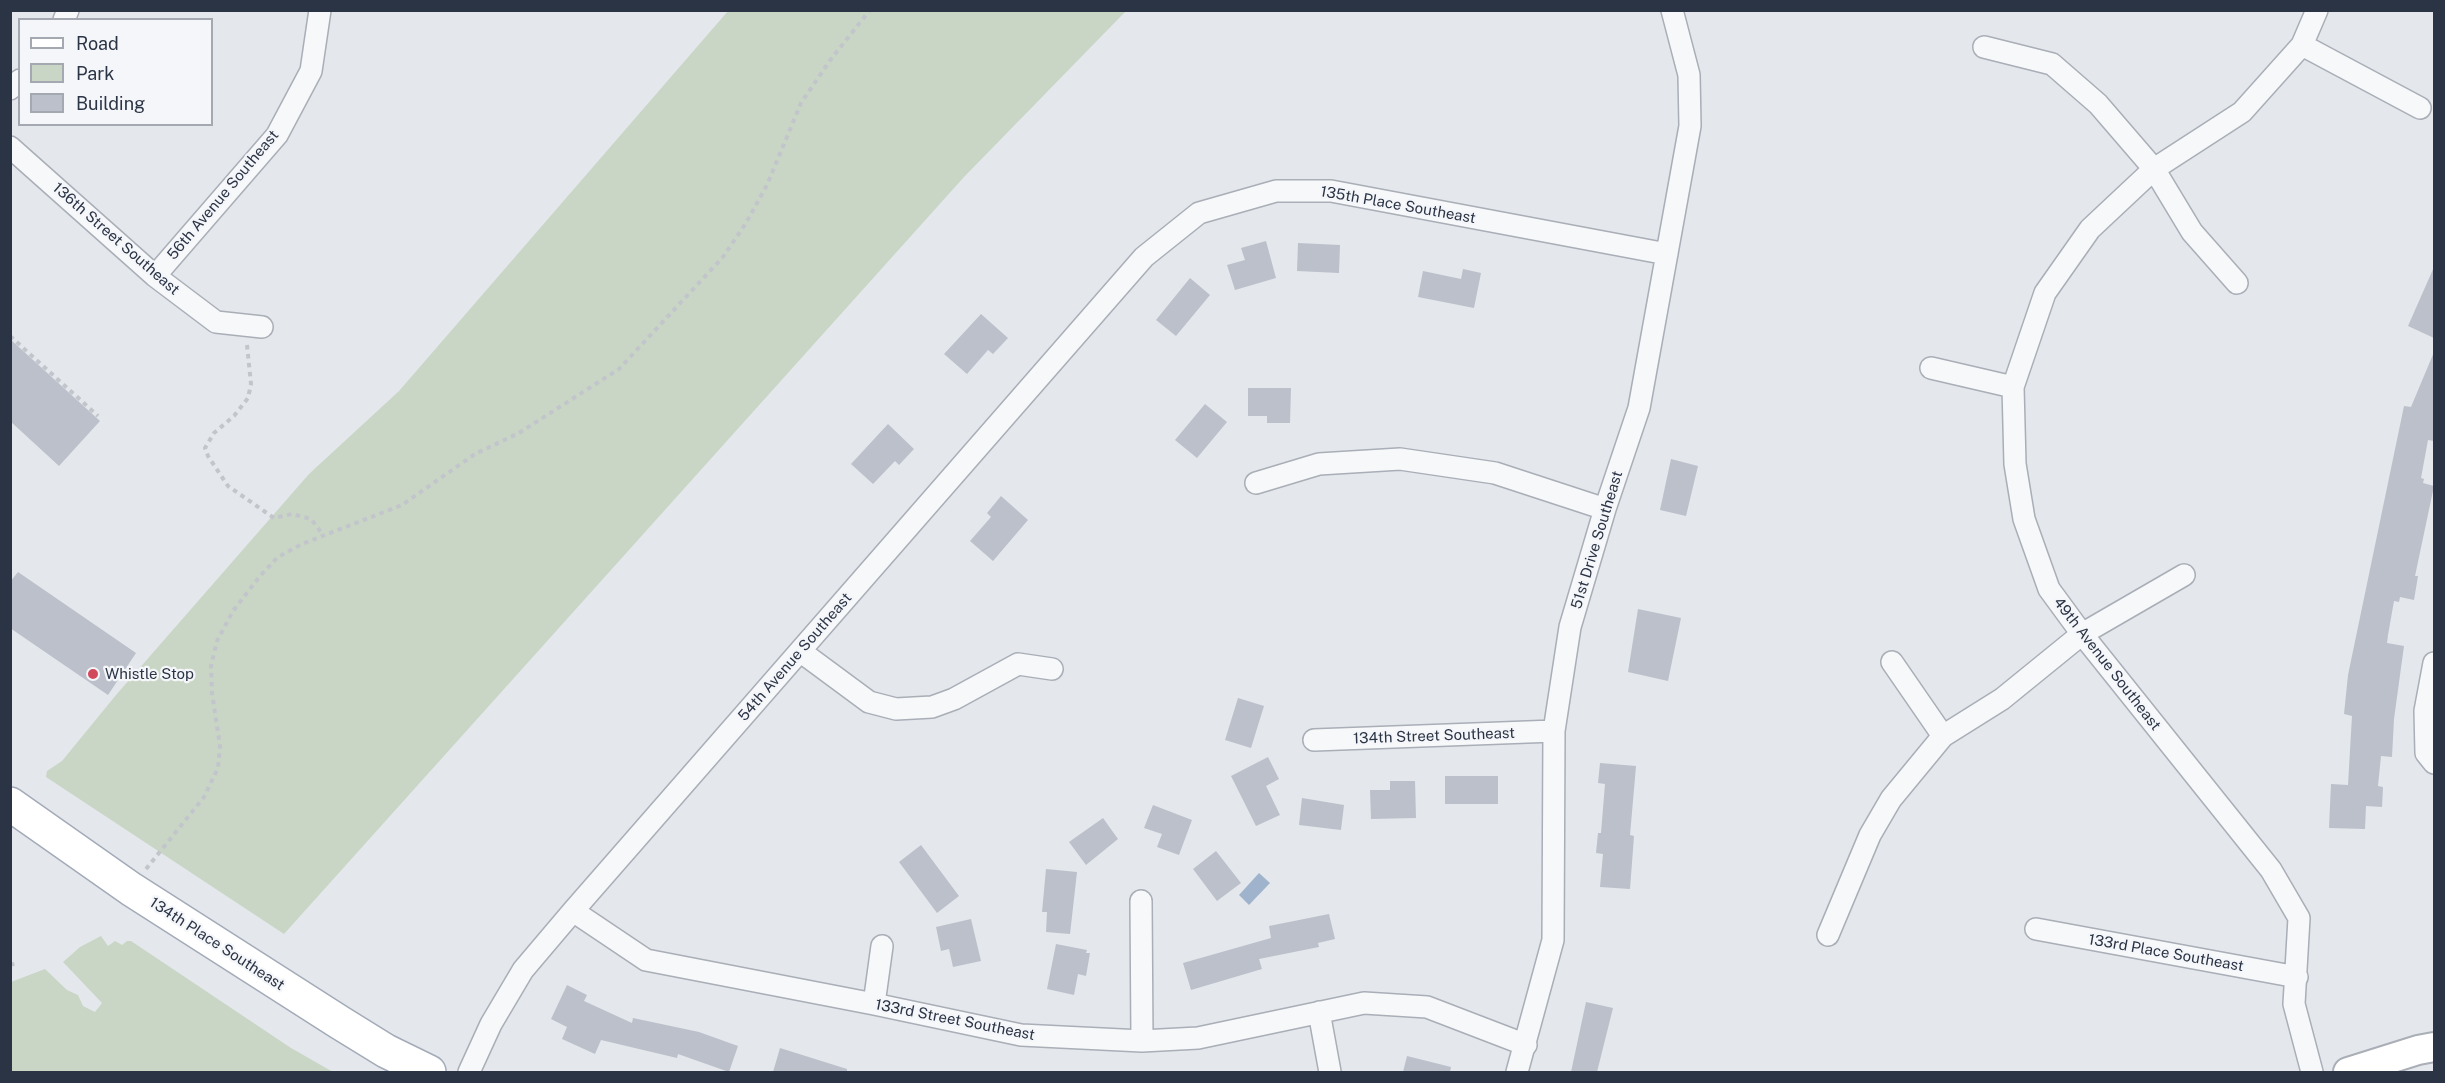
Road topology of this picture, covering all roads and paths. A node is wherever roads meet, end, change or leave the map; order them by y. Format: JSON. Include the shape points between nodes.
{"nodes":[{"id":1,"x":320,"y":10,"type":"edge"},
{"id":2,"x":870,"y":10,"type":"edge"},
{"id":3,"x":1672,"y":10,"type":"edge"},
{"id":4,"x":2317,"y":10,"type":"edge"},
{"id":5,"x":2302,"y":45,"type":"junction"},
{"id":6,"x":1984,"y":47,"type":"dead end"},
{"id":7,"x":2420,"y":108,"type":"dead end"},
{"id":8,"x":10,"y":147,"type":"edge"},
{"id":9,"x":2154,"y":169,"type":"junction"},
{"id":10,"x":1667,"y":254,"type":"junction"},
{"id":11,"x":1144,"y":257,"type":"joint"},
{"id":12,"x":154,"y":276,"type":"junction"},
{"id":13,"x":2236,"y":283,"type":"dead end"},
{"id":14,"x":252,"y":326,"type":"joint"},
{"id":15,"x":10,"y":336,"type":"edge"},
{"id":16,"x":1930,"y":368,"type":"dead end"},
{"id":17,"x":2013,"y":387,"type":"junction"},
{"id":18,"x":98,"y":416,"type":"dead end"},
{"id":19,"x":1256,"y":483,"type":"dead end"},
{"id":20,"x":1605,"y":509,"type":"junction"},
{"id":21,"x":322,"y":535,"type":"junction"},
{"id":22,"x":2184,"y":575,"type":"dead end"},
{"id":23,"x":2082,"y":634,"type":"junction"},
{"id":24,"x":800,"y":651,"type":"junction"},
{"id":25,"x":1892,"y":662,"type":"dead end"},
{"id":26,"x":2434,"y":663,"type":"edge"},
{"id":27,"x":1052,"y":669,"type":"dead end"},
{"id":28,"x":1554,"y":731,"type":"junction"},
{"id":29,"x":1943,"y":736,"type":"junction"},
{"id":30,"x":1314,"y":740,"type":"dead end"},
{"id":31,"x":2430,"y":758,"type":"edge"},
{"id":32,"x":10,"y":804,"type":"edge"},
{"id":33,"x":131,"y":889,"type":"junction"},
{"id":34,"x":1141,"y":901,"type":"dead end"},
{"id":35,"x":573,"y":910,"type":"junction"},
{"id":36,"x":2036,"y":929,"type":"dead end"},
{"id":37,"x":1828,"y":934,"type":"dead end"},
{"id":38,"x":882,"y":946,"type":"dead end"},
{"id":39,"x":16,"y":963,"type":"dead end"},
{"id":40,"x":10,"y":965,"type":"edge"},
{"id":41,"x":2297,"y":977,"type":"junction"},
{"id":42,"x":874,"y":1004,"type":"junction"},
{"id":43,"x":1319,"y":1012,"type":"junction"},
{"id":44,"x":1142,"y":1041,"type":"junction"},
{"id":45,"x":1526,"y":1045,"type":"junction"},
{"id":46,"x":2434,"y":1047,"type":"edge"},
{"id":47,"x":429,"y":1072,"type":"edge"},
{"id":48,"x":470,"y":1072,"type":"edge"},
{"id":49,"x":1330,"y":1072,"type":"edge"},
{"id":50,"x":1517,"y":1072,"type":"edge"},
{"id":51,"x":2312,"y":1072,"type":"edge"},
{"id":52,"x":2348,"y":1072,"type":"edge"}],
"edges":[{"from":1,"to":12,"type":"street","name":"56th Avenue Southeast","via":[[311,71],[277,135]]},
{"from":2,"to":21,"type":"path","via":[[801,103],[768,185],[723,257],[619,369],[519,433],[460,464],[402,505]]},
{"from":3,"to":10,"type":"street","name":"51st Drive Southeast","via":[[1689,75],[1690,126]]},
{"from":4,"to":5,"type":"street","name":"49th Avenue Southeast"},
{"from":5,"to":7,"type":"street"},
{"from":5,"to":9,"type":"street","name":"49th Avenue Southeast","via":[[2242,112]]},
{"from":6,"to":9,"type":"street","via":[[2052,64],[2098,104]]},
{"from":8,"to":12,"type":"street","name":"136th Street Southeast"},
{"from":9,"to":13,"type":"street","via":[[2192,232]]},
{"from":9,"to":17,"type":"street","name":"49th Avenue Southeast","via":[[2090,229],[2045,293]]},
{"from":10,"to":11,"type":"street","name":"135th Place Southeast","via":[[1331,191],[1276,191],[1199,213]]},
{"from":10,"to":20,"type":"street","name":"51st Drive Southeast","via":[[1639,408]]},
{"from":11,"to":24,"type":"street","name":"54th Avenue Southeast"},
{"from":12,"to":14,"type":"street","name":"136th Street Southeast","via":[[216,322]]},
{"from":14,"to":21,"type":"path","via":[[248,398],[214,433],[206,448],[208,456],[228,486],[274,518],[292,514],[311,519]]},
{"from":15,"to":18,"type":"path"},
{"from":16,"to":17,"type":"street"},
{"from":17,"to":23,"type":"street","name":"49th Avenue Southeast","via":[[2015,464],[2024,519],[2049,589]]},
{"from":19,"to":20,"type":"street","via":[[1319,464],[1400,459],[1495,473]]},
{"from":20,"to":28,"type":"street","name":"51st Drive Southeast","via":[[1570,627]]},
{"from":21,"to":33,"type":"path","via":[[278,557],[233,611],[217,641],[211,666],[220,746],[218,768],[204,797]]},
{"from":22,"to":23,"type":"street"},
{"from":23,"to":29,"type":"street","via":[[2002,699]]},
{"from":23,"to":41,"type":"street","name":"49th Avenue Southeast","via":[[2271,870],[2299,918]]},
{"from":24,"to":27,"type":"street","via":[[869,702],[896,709],[932,707],[954,699],[1018,664]]},
{"from":24,"to":35,"type":"street","name":"54th Avenue Southeast"},
{"from":25,"to":29,"type":"street"},
{"from":26,"to":31,"type":"street","via":[[2425,711]]},
{"from":28,"to":30,"type":"street","name":"134th Street Southeast"},
{"from":28,"to":45,"type":"street","name":"51st Drive Southeast","via":[[1553,940]]},
{"from":29,"to":37,"type":"street","via":[[1891,799],[1870,835]]},
{"from":32,"to":33,"type":"main road","name":"134th Place Southeast"},
{"from":33,"to":47,"type":"main road","name":"134th Place Southeast","via":[[386,1051]]},
{"from":34,"to":44,"type":"street"},
{"from":35,"to":42,"type":"street","name":"133rd Street Southeast","via":[[646,960]]},
{"from":35,"to":48,"type":"street","name":"54th Avenue Southeast","via":[[524,970],[491,1024]]},
{"from":36,"to":41,"type":"street","name":"133rd Place Southeast"},
{"from":38,"to":42,"type":"street"},
{"from":39,"to":40,"type":"path"},
{"from":41,"to":51,"type":"street","name":"49th Avenue Southeast","via":[[2294,1004]]},
{"from":42,"to":44,"type":"street","name":"133rd Street Southeast","via":[[1021,1035]]},
{"from":43,"to":44,"type":"street","name":"133rd Street Southeast","via":[[1198,1038]]},
{"from":43,"to":45,"type":"street","name":"133rd Street Southeast","via":[[1364,1003],[1427,1007]]},
{"from":43,"to":49,"type":"street"},
{"from":45,"to":50,"type":"street","name":"51st Drive Southeast"},
{"from":46,"to":52,"type":"main road"}]}
